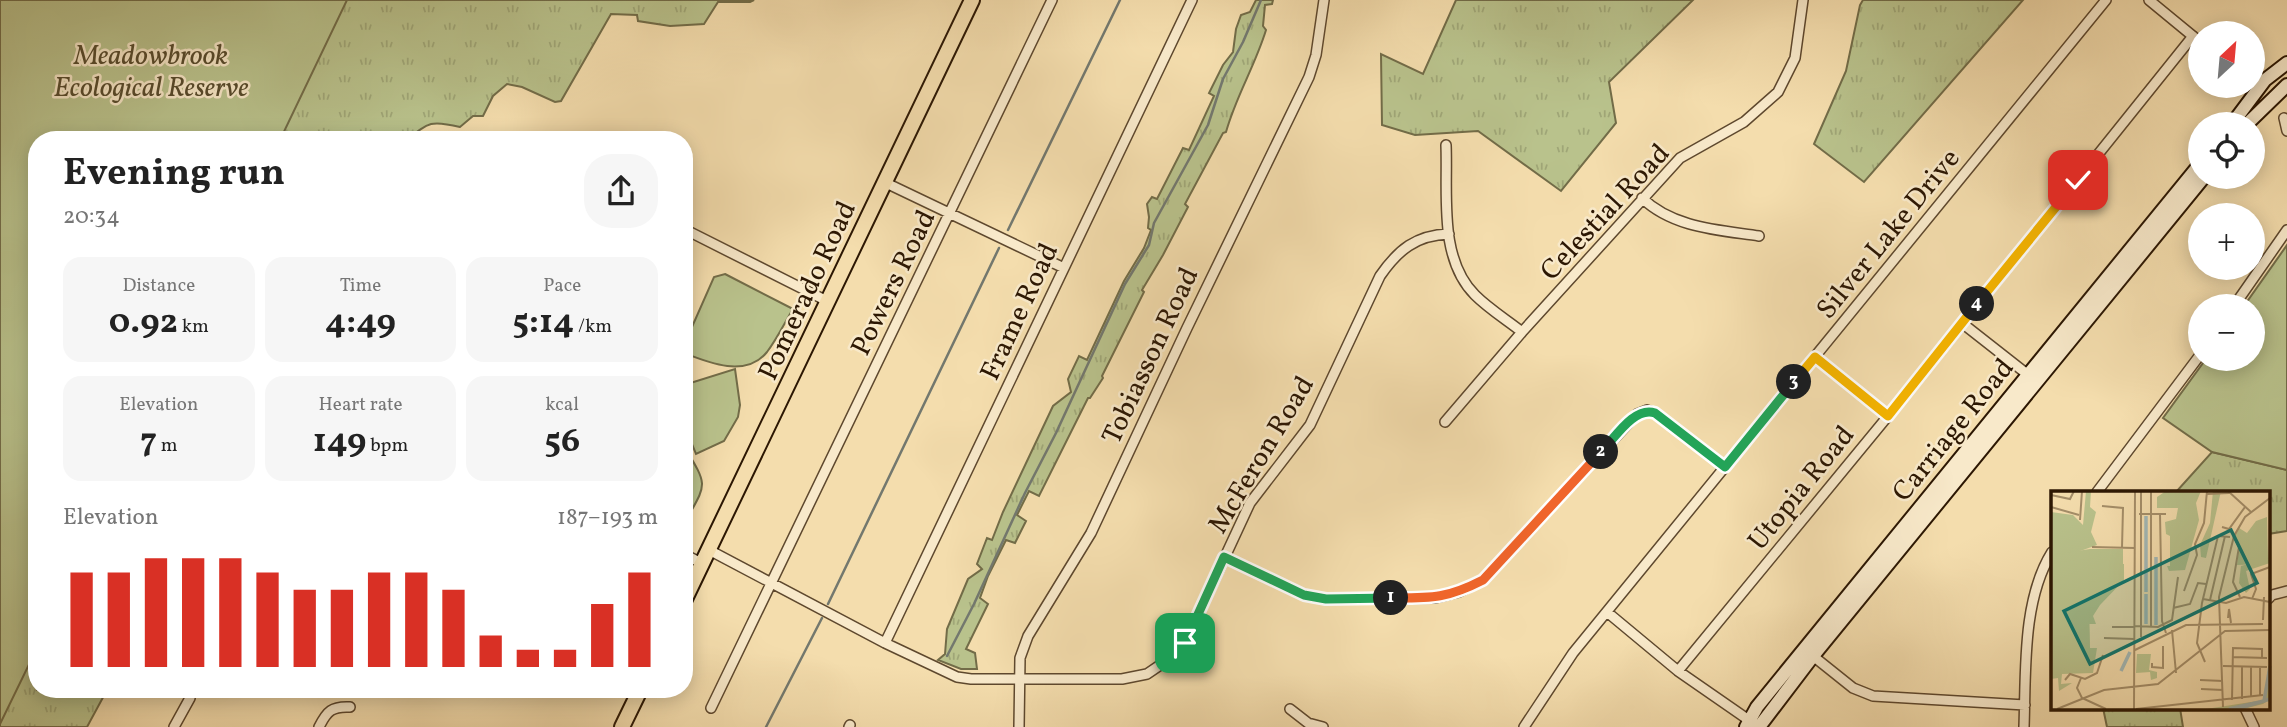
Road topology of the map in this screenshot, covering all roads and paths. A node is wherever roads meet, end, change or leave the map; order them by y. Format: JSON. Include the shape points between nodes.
{"nodes":[{"id":1,"x":972,"y":0,"type":"edge"},
{"id":2,"x":1052,"y":0,"type":"edge"},
{"id":3,"x":1192,"y":0,"type":"edge"},
{"id":4,"x":1324,"y":0,"type":"edge"},
{"id":5,"x":1803,"y":0,"type":"edge"},
{"id":6,"x":2106,"y":0,"type":"edge"},
{"id":7,"x":2149,"y":0,"type":"edge"},
{"id":8,"x":2188,"y":32,"type":"edge"},
{"id":9,"x":2188,"y":49,"type":"edge"},
{"id":10,"x":2287,"y":63,"type":"edge"},
{"id":11,"x":2287,"y":85,"type":"edge"},
{"id":12,"x":2241,"y":112,"type":"edge"},
{"id":13,"x":2259,"y":112,"type":"edge"},
{"id":14,"x":2284,"y":118,"type":"dead end"},
{"id":15,"x":2287,"y":131,"type":"edge"},
{"id":16,"x":1446,"y":145,"type":"dead end"},
{"id":17,"x":2188,"y":179,"type":"edge"},
{"id":18,"x":884,"y":182,"type":"junction"},
{"id":19,"x":2194,"y":189,"type":"edge"},
{"id":20,"x":1642,"y":198,"type":"junction"},
{"id":21,"x":950,"y":214,"type":"junction"},
{"id":22,"x":2287,"y":230,"type":"edge"},
{"id":23,"x":693,"y":234,"type":"edge"},
{"id":24,"x":1449,"y":234,"type":"junction"},
{"id":25,"x":1759,"y":236,"type":"dead end"},
{"id":26,"x":1064,"y":268,"type":"junction"},
{"id":27,"x":2242,"y":294,"type":"edge"},
{"id":28,"x":827,"y":301,"type":"junction"},
{"id":29,"x":1962,"y":323,"type":"junction"},
{"id":30,"x":1522,"y":332,"type":"junction"},
{"id":31,"x":1815,"y":357,"type":"junction"},
{"id":32,"x":2188,"y":371,"type":"edge"},
{"id":33,"x":2032,"y":378,"type":"junction"},
{"id":34,"x":1888,"y":416,"type":"junction"},
{"id":35,"x":1445,"y":422,"type":"dead end"},
{"id":36,"x":1725,"y":467,"type":"junction"},
{"id":37,"x":2098,"y":491,"type":"edge"},
{"id":38,"x":709,"y":550,"type":"junction"},
{"id":39,"x":2051,"y":556,"type":"edge"},
{"id":40,"x":1224,"y":557,"type":"junction"},
{"id":41,"x":693,"y":559,"type":"edge"},
{"id":42,"x":703,"y":564,"type":"junction"},
{"id":43,"x":693,"y":583,"type":"edge"},
{"id":44,"x":772,"y":583,"type":"junction"},
{"id":45,"x":2287,"y":591,"type":"edge"},
{"id":46,"x":2270,"y":597,"type":"edge"},
{"id":47,"x":1607,"y":612,"type":"junction"},
{"id":48,"x":886,"y":643,"type":"junction"},
{"id":49,"x":1809,"y":653,"type":"junction"},
{"id":50,"x":1678,"y":671,"type":"junction"},
{"id":51,"x":1019,"y":679,"type":"junction"},
{"id":52,"x":190,"y":698,"type":"dead end"},
{"id":53,"x":634,"y":698,"type":"edge"},
{"id":54,"x":2025,"y":705,"type":"junction"},
{"id":55,"x":350,"y":707,"type":"dead end"},
{"id":56,"x":711,"y":708,"type":"dead end"},
{"id":57,"x":1290,"y":709,"type":"dead end"},
{"id":58,"x":2246,"y":710,"type":"edge"},
{"id":59,"x":1751,"y":725,"type":"edge"},
{"id":60,"x":174,"y":727,"type":"edge"},
{"id":61,"x":319,"y":727,"type":"edge"},
{"id":62,"x":622,"y":727,"type":"edge"},
{"id":63,"x":1019,"y":727,"type":"edge"},
{"id":64,"x":1323,"y":727,"type":"edge"},
{"id":65,"x":1524,"y":727,"type":"edge"},
{"id":66,"x":2024,"y":727,"type":"edge"},
{"id":67,"x":2254,"y":727,"type":"edge"}],
"edges":[{"from":1,"to":18,"type":"main road","name":"Pomerado Road"},
{"from":2,"to":21,"type":"street","name":"Powers Road"},
{"from":3,"to":26,"type":"street","name":"Frame Road"},
{"from":4,"to":51,"type":"street","name":"Tobiasson Road","via":[[1309,77],[1091,533],[1028,636]]},
{"from":5,"to":20,"type":"street","name":"Celestial Road","via":[[1795,58],[1778,92],[1744,122],[1680,158]]},
{"from":6,"to":31,"type":"street","name":"Silver Lake Drive"},
{"from":7,"to":8,"type":"street"},
{"from":9,"to":29,"type":"street","name":"Utopia Road"},
{"from":10,"to":12,"type":"street","via":[[2265,80]]},
{"from":11,"to":13,"type":"street"},
{"from":14,"to":15,"type":"street"},
{"from":16,"to":24,"type":"street"},
{"from":17,"to":33,"type":"street","name":"Carriage Road"},
{"from":18,"to":21,"type":"street"},
{"from":18,"to":28,"type":"main road","name":"Pomerado Road"},
{"from":19,"to":33,"type":"street","name":"Carriage Road"},
{"from":20,"to":25,"type":"street","via":[[1692,225]]},
{"from":20,"to":30,"type":"street","name":"Celestial Road"},
{"from":21,"to":26,"type":"street"},
{"from":21,"to":44,"type":"street","name":"Powers Road"},
{"from":22,"to":27,"type":"street"},
{"from":23,"to":28,"type":"street"},
{"from":24,"to":30,"type":"street","via":[[1459,270],[1474,294]]},
{"from":24,"to":40,"type":"street","name":"McFeron Road","via":[[1433,234],[1410,244],[1380,276],[1310,425],[1255,494]]},
{"from":26,"to":48,"type":"street","name":"Frame Road"},
{"from":28,"to":38,"type":"main road","name":"Pomerado Road"},
{"from":29,"to":33,"type":"street"},
{"from":29,"to":34,"type":"street","name":"Utopia Road"},
{"from":30,"to":35,"type":"street","name":"Celestial Road"},
{"from":31,"to":34,"type":"street"},
{"from":31,"to":36,"type":"street","name":"Silver Lake Drive"},
{"from":32,"to":37,"type":"street"},
{"from":33,"to":49,"type":"street","name":"Carriage Road"},
{"from":34,"to":50,"type":"street","name":"Utopia Road"},
{"from":36,"to":40,"type":"street","via":[[1655,413],[1637,414],[1483,580],[1435,598],[1304,595]]},
{"from":36,"to":47,"type":"street","name":"Silver Lake Drive"},
{"from":38,"to":42,"type":"main road","name":"Pomerado Road"},
{"from":38,"to":44,"type":"street","name":"McFeron Road"},
{"from":39,"to":54,"type":"street","via":[[2030,609]]},
{"from":40,"to":51,"type":"street","name":"McFeron Road","via":[[1185,643],[1147,674],[1122,680]]},
{"from":41,"to":42,"type":"street"},
{"from":42,"to":43,"type":"main road","name":"Pomerado Road"},
{"from":44,"to":48,"type":"street","name":"McFeron Road"},
{"from":44,"to":56,"type":"street","name":"Powers Road"},
{"from":45,"to":46,"type":"street"},
{"from":47,"to":50,"type":"street"},
{"from":47,"to":65,"type":"street","name":"Silver Lake Drive","via":[[1573,653]]},
{"from":48,"to":51,"type":"street","name":"McFeron Road","via":[[957,677]]},
{"from":49,"to":54,"type":"street","via":[[1853,688],[1873,696]]},
{"from":49,"to":59,"type":"street","name":"Carriage Road"},
{"from":50,"to":59,"type":"street"},
{"from":51,"to":63,"type":"street","name":"Tobiasson Road"},
{"from":52,"to":60,"type":"street"},
{"from":53,"to":62,"type":"main road"},
{"from":54,"to":66,"type":"street"},
{"from":55,"to":61,"type":"street","via":[[336,706]]},
{"from":57,"to":64,"type":"street","via":[[1308,723]]},
{"from":58,"to":67,"type":"street"}]}
